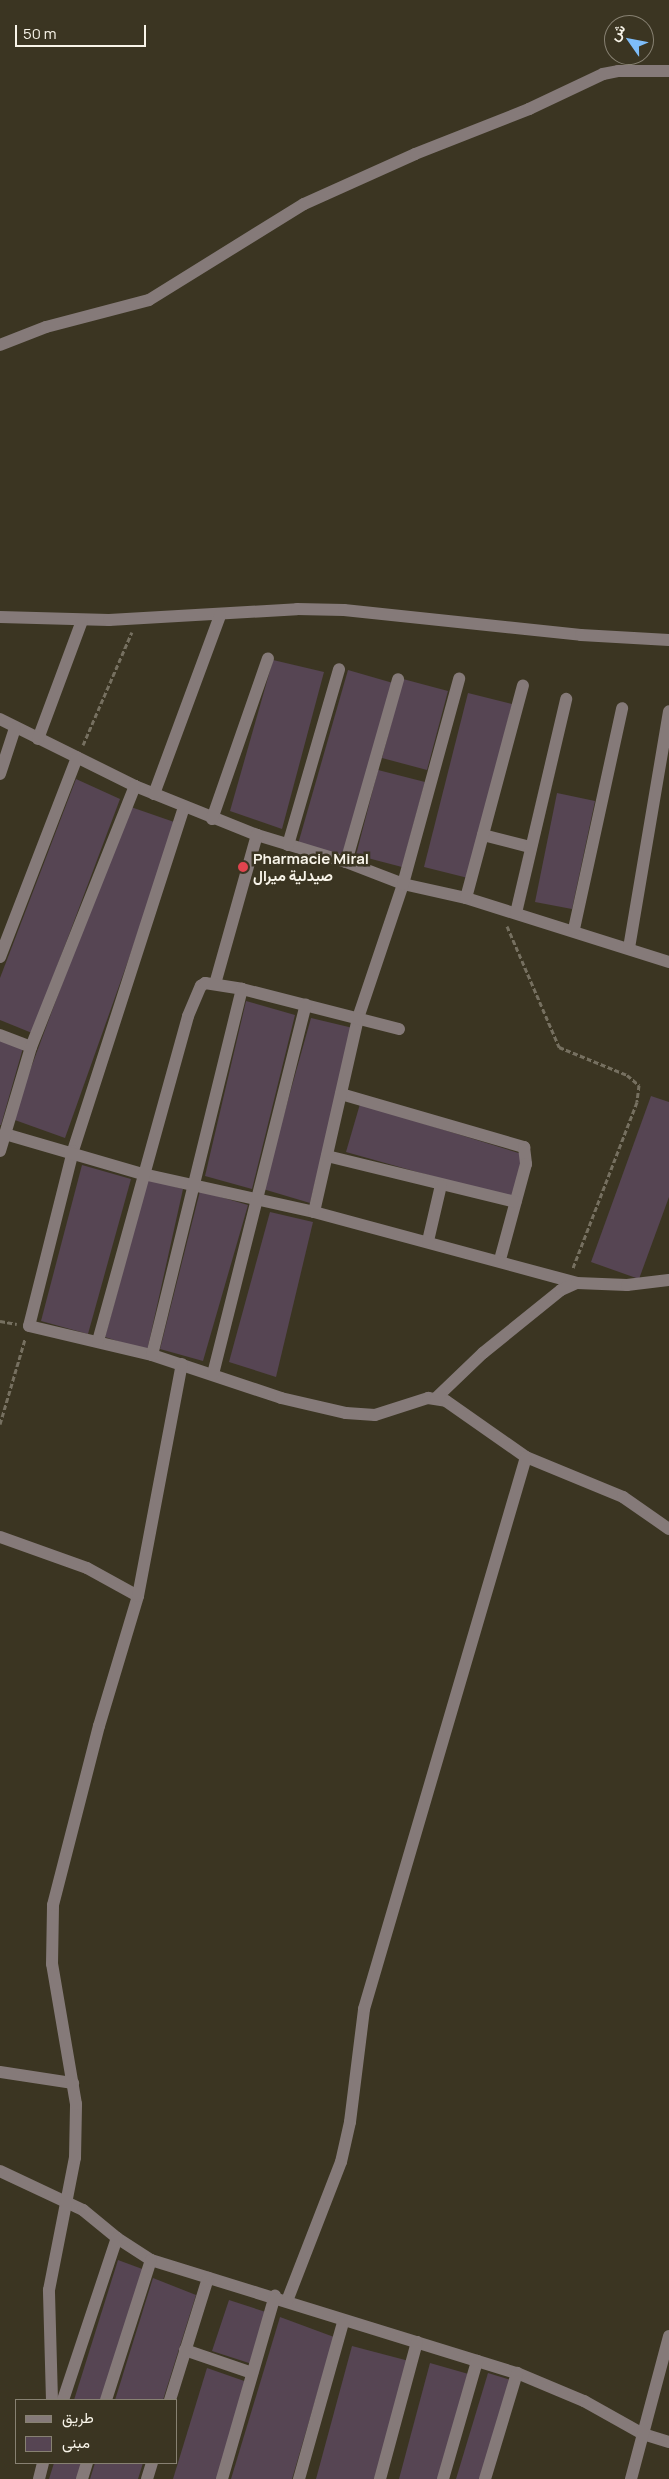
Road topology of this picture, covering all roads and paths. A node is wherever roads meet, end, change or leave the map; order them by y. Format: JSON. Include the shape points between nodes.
{"nodes":[{"id":1,"x":669,"y":71,"type":"edge"},
{"id":2,"x":0,"y":345,"type":"edge"},
{"id":3,"x":220,"y":616,"type":"junction"},
{"id":4,"x":0,"y":618,"type":"edge"},
{"id":5,"x":136,"y":619,"type":"junction"},
{"id":6,"x":82,"y":620,"type":"junction"},
{"id":7,"x":669,"y":640,"type":"edge"},
{"id":8,"x":268,"y":658,"type":"dead end"},
{"id":9,"x":339,"y":670,"type":"dead end"},
{"id":10,"x":459,"y":679,"type":"dead end"},
{"id":11,"x":398,"y":680,"type":"dead end"},
{"id":12,"x":522,"y":685,"type":"dead end"},
{"id":13,"x":566,"y":699,"type":"dead end"},
{"id":14,"x":622,"y":708,"type":"dead end"},
{"id":15,"x":669,"y":711,"type":"edge"},
{"id":16,"x":0,"y":719,"type":"edge"},
{"id":17,"x":15,"y":728,"type":"junction"},
{"id":18,"x":38,"y":740,"type":"junction"},
{"id":19,"x":77,"y":757,"type":"junction"},
{"id":20,"x":0,"y":774,"type":"edge"},
{"id":21,"x":135,"y":786,"type":"junction"},
{"id":22,"x":154,"y":794,"type":"junction"},
{"id":23,"x":184,"y":807,"type":"junction"},
{"id":24,"x":212,"y":819,"type":"junction"},
{"id":25,"x":257,"y":835,"type":"junction"},
{"id":26,"x":483,"y":835,"type":"junction"},
{"id":27,"x":288,"y":846,"type":"junction"},
{"id":28,"x":530,"y":847,"type":"junction"},
{"id":29,"x":346,"y":862,"type":"junction"},
{"id":30,"x":403,"y":884,"type":"junction"},
{"id":31,"x":466,"y":898,"type":"junction"},
{"id":32,"x":499,"y":908,"type":"junction"},
{"id":33,"x":516,"y":913,"type":"junction"},
{"id":34,"x":574,"y":929,"type":"junction"},
{"id":35,"x":629,"y":948,"type":"junction"},
{"id":36,"x":0,"y":956,"type":"edge"},
{"id":37,"x":669,"y":962,"type":"edge"},
{"id":38,"x":215,"y":984,"type":"junction"},
{"id":39,"x":242,"y":989,"type":"junction"},
{"id":40,"x":306,"y":1005,"type":"junction"},
{"id":41,"x":358,"y":1018,"type":"junction"},
{"id":42,"x":399,"y":1029,"type":"dead end"},
{"id":43,"x":0,"y":1036,"type":"edge"},
{"id":44,"x":31,"y":1048,"type":"junction"},
{"id":45,"x":341,"y":1094,"type":"junction"},
{"id":46,"x":5,"y":1134,"type":"junction"},
{"id":47,"x":0,"y":1151,"type":"edge"},
{"id":48,"x":73,"y":1151,"type":"junction"},
{"id":49,"x":327,"y":1156,"type":"junction"},
{"id":50,"x":143,"y":1174,"type":"junction"},
{"id":51,"x":194,"y":1185,"type":"junction"},
{"id":52,"x":442,"y":1185,"type":"junction"},
{"id":53,"x":257,"y":1199,"type":"junction"},
{"id":54,"x":515,"y":1202,"type":"junction"},
{"id":55,"x":314,"y":1212,"type":"junction"},
{"id":56,"x":428,"y":1241,"type":"junction"},
{"id":57,"x":500,"y":1260,"type":"junction"},
{"id":58,"x":669,"y":1280,"type":"edge"},
{"id":59,"x":572,"y":1281,"type":"junction"},
{"id":60,"x":29,"y":1326,"type":"junction"},
{"id":61,"x":98,"y":1341,"type":"junction"},
{"id":62,"x":152,"y":1355,"type":"junction"},
{"id":63,"x":182,"y":1364,"type":"junction"},
{"id":64,"x":213,"y":1374,"type":"junction"},
{"id":65,"x":436,"y":1398,"type":"junction"},
{"id":66,"x":0,"y":1424,"type":"edge"},
{"id":67,"x":526,"y":1457,"type":"junction"},
{"id":68,"x":669,"y":1529,"type":"edge"},
{"id":69,"x":0,"y":1537,"type":"edge"},
{"id":70,"x":138,"y":1596,"type":"junction"},
{"id":71,"x":0,"y":2072,"type":"edge"},
{"id":72,"x":73,"y":2083,"type":"junction"},
{"id":73,"x":0,"y":2171,"type":"edge"},
{"id":74,"x":67,"y":2202,"type":"junction"},
{"id":75,"x":116,"y":2238,"type":"junction"},
{"id":76,"x":151,"y":2260,"type":"junction"},
{"id":77,"x":208,"y":2278,"type":"junction"},
{"id":78,"x":275,"y":2295,"type":"junction"},
{"id":79,"x":287,"y":2301,"type":"junction"},
{"id":80,"x":343,"y":2322,"type":"junction"},
{"id":81,"x":417,"y":2342,"type":"junction"},
{"id":82,"x":668,"y":2344,"type":"edge"},
{"id":83,"x":185,"y":2350,"type":"junction"},
{"id":84,"x":476,"y":2361,"type":"junction"},
{"id":85,"x":252,"y":2373,"type":"junction"},
{"id":86,"x":517,"y":2373,"type":"junction"},
{"id":87,"x":52,"y":2399,"type":"edge"},
{"id":88,"x":63,"y":2399,"type":"edge"},
{"id":89,"x":106,"y":2399,"type":"edge"},
{"id":90,"x":170,"y":2399,"type":"edge"},
{"id":91,"x":643,"y":2434,"type":"junction"},
{"id":92,"x":669,"y":2442,"type":"edge"},
{"id":93,"x":43,"y":2464,"type":"edge"},
{"id":94,"x":87,"y":2464,"type":"edge"},
{"id":95,"x":152,"y":2464,"type":"edge"},
{"id":96,"x":39,"y":2479,"type":"edge"},
{"id":97,"x":82,"y":2479,"type":"edge"},
{"id":98,"x":147,"y":2479,"type":"edge"},
{"id":99,"x":222,"y":2479,"type":"edge"},
{"id":100,"x":299,"y":2479,"type":"edge"},
{"id":101,"x":380,"y":2479,"type":"edge"},
{"id":102,"x":443,"y":2479,"type":"edge"},
{"id":103,"x":485,"y":2479,"type":"edge"},
{"id":104,"x":631,"y":2479,"type":"edge"}],
"edges":[{"from":1,"to":2,"type":"street","via":[[603,74],[529,109],[415,154],[304,204],[149,300],[46,327]]},
{"from":3,"to":5,"type":"street"},
{"from":3,"to":7,"type":"street","via":[[274,610],[344,610],[581,635]]},
{"from":3,"to":22,"type":"street"},
{"from":4,"to":6,"type":"street"},
{"from":5,"to":6,"type":"street"},
{"from":5,"to":19,"type":"path","via":[[120,664]]},
{"from":6,"to":18,"type":"street"},
{"from":8,"to":24,"type":"street"},
{"from":9,"to":27,"type":"street"},
{"from":10,"to":30,"type":"street"},
{"from":11,"to":29,"type":"street"},
{"from":12,"to":26,"type":"street"},
{"from":13,"to":28,"type":"street"},
{"from":14,"to":34,"type":"street"},
{"from":15,"to":35,"type":"street"},
{"from":16,"to":17,"type":"street"},
{"from":17,"to":18,"type":"street"},
{"from":17,"to":20,"type":"street"},
{"from":18,"to":19,"type":"street"},
{"from":19,"to":21,"type":"street"},
{"from":19,"to":36,"type":"street"},
{"from":21,"to":22,"type":"street"},
{"from":21,"to":44,"type":"street"},
{"from":22,"to":23,"type":"street"},
{"from":23,"to":24,"type":"street"},
{"from":23,"to":48,"type":"street"},
{"from":24,"to":25,"type":"street"},
{"from":25,"to":27,"type":"street"},
{"from":25,"to":38,"type":"street"},
{"from":26,"to":28,"type":"street"},
{"from":26,"to":31,"type":"street"},
{"from":27,"to":29,"type":"street"},
{"from":28,"to":33,"type":"street"},
{"from":29,"to":30,"type":"street"},
{"from":30,"to":31,"type":"street"},
{"from":30,"to":41,"type":"street"},
{"from":31,"to":32,"type":"street"},
{"from":32,"to":33,"type":"street"},
{"from":32,"to":59,"type":"path","via":[[559,1048],[627,1075],[639,1085],[634,1111]]},
{"from":33,"to":34,"type":"street"},
{"from":34,"to":35,"type":"street"},
{"from":35,"to":37,"type":"street"},
{"from":38,"to":39,"type":"street"},
{"from":38,"to":50,"type":"street","via":[[201,986],[188,1016]]},
{"from":39,"to":40,"type":"street"},
{"from":39,"to":51,"type":"street"},
{"from":40,"to":41,"type":"street"},
{"from":40,"to":53,"type":"street"},
{"from":41,"to":42,"type":"street"},
{"from":41,"to":45,"type":"street"},
{"from":43,"to":44,"type":"street"},
{"from":44,"to":46,"type":"street"},
{"from":45,"to":49,"type":"street"},
{"from":45,"to":54,"type":"street","via":[[524,1147],[526,1164]]},
{"from":46,"to":47,"type":"street"},
{"from":46,"to":48,"type":"street"},
{"from":48,"to":50,"type":"street"},
{"from":48,"to":60,"type":"street"},
{"from":49,"to":52,"type":"street"},
{"from":49,"to":55,"type":"street"},
{"from":50,"to":51,"type":"street"},
{"from":50,"to":61,"type":"street"},
{"from":51,"to":53,"type":"street"},
{"from":51,"to":62,"type":"street"},
{"from":52,"to":54,"type":"street"},
{"from":52,"to":56,"type":"street"},
{"from":53,"to":55,"type":"street"},
{"from":53,"to":64,"type":"street"},
{"from":54,"to":57,"type":"street"},
{"from":55,"to":56,"type":"street"},
{"from":56,"to":57,"type":"street"},
{"from":57,"to":59,"type":"street"},
{"from":58,"to":59,"type":"street","via":[[627,1285]]},
{"from":59,"to":65,"type":"street","via":[[483,1353]]},
{"from":60,"to":61,"type":"street"},
{"from":60,"to":66,"type":"path"},
{"from":61,"to":62,"type":"street"},
{"from":62,"to":63,"type":"street"},
{"from":63,"to":64,"type":"street"},
{"from":63,"to":70,"type":"street"},
{"from":64,"to":65,"type":"street","via":[[281,1398],[361,1416]]},
{"from":65,"to":67,"type":"street","via":[[458,1407]]},
{"from":67,"to":68,"type":"street","via":[[623,1497]]},
{"from":67,"to":79,"type":"street","via":[[364,2009],[350,2122],[341,2162]]},
{"from":69,"to":70,"type":"street","via":[[88,1568]]},
{"from":70,"to":72,"type":"street","via":[[99,1726],[53,1905],[52,1964]]},
{"from":71,"to":72,"type":"street"},
{"from":72,"to":74,"type":"street","via":[[75,2158]]},
{"from":73,"to":74,"type":"street"},
{"from":74,"to":75,"type":"street","via":[[94,2217]]},
{"from":74,"to":87,"type":"street","via":[[49,2290]]},
{"from":75,"to":76,"type":"street"},
{"from":75,"to":88,"type":"street"},
{"from":76,"to":77,"type":"street"},
{"from":76,"to":89,"type":"street"},
{"from":77,"to":78,"type":"street"},
{"from":77,"to":83,"type":"street"},
{"from":78,"to":79,"type":"street"},
{"from":78,"to":85,"type":"street"},
{"from":79,"to":80,"type":"street"},
{"from":80,"to":81,"type":"street"},
{"from":80,"to":100,"type":"street"},
{"from":81,"to":84,"type":"street"},
{"from":81,"to":101,"type":"street"},
{"from":82,"to":91,"type":"street"},
{"from":83,"to":85,"type":"street"},
{"from":83,"to":90,"type":"street"},
{"from":84,"to":86,"type":"street"},
{"from":84,"to":102,"type":"street"},
{"from":85,"to":99,"type":"street"},
{"from":86,"to":91,"type":"street","via":[[584,2401]]},
{"from":86,"to":103,"type":"street"},
{"from":91,"to":92,"type":"street"},
{"from":91,"to":104,"type":"street"},
{"from":93,"to":96,"type":"street"},
{"from":94,"to":97,"type":"street"},
{"from":95,"to":98,"type":"street"}]}
